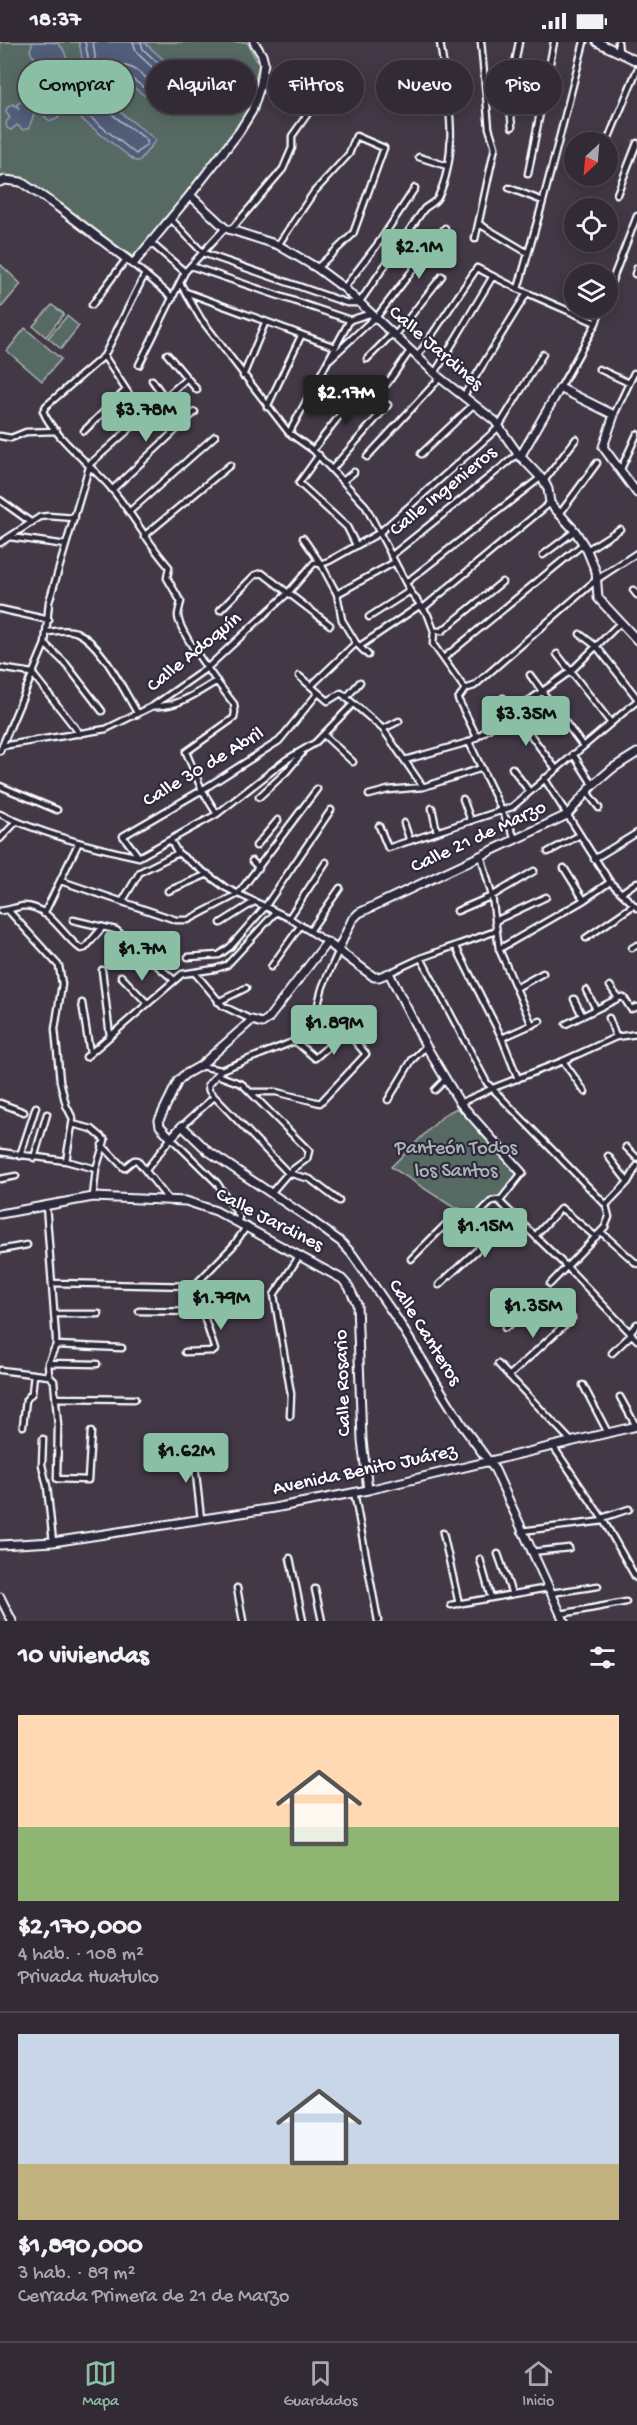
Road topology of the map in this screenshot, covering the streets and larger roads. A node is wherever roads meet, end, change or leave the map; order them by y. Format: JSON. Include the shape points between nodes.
{"nodes":[{"id":1,"x":254,"y":42,"type":"edge"},
{"id":2,"x":440,"y":42,"type":"edge"},
{"id":3,"x":481,"y":42,"type":"edge"},
{"id":4,"x":519,"y":42,"type":"edge"},
{"id":5,"x":554,"y":42,"type":"edge"},
{"id":6,"x":584,"y":42,"type":"edge"},
{"id":7,"x":597,"y":42,"type":"edge"},
{"id":8,"x":618,"y":42,"type":"edge"},
{"id":9,"x":619,"y":52,"type":"junction"},
{"id":10,"x":637,"y":61,"type":"edge"},
{"id":11,"x":637,"y":70,"type":"edge"},
{"id":12,"x":308,"y":114,"type":"edge"},
{"id":13,"x":512,"y":127,"type":"dead end"},
{"id":14,"x":611,"y":132,"type":"edge"},
{"id":15,"x":637,"y":143,"type":"edge"},
{"id":16,"x":418,"y":157,"type":"dead end"},
{"id":17,"x":447,"y":166,"type":"junction"},
{"id":18,"x":528,"y":174,"type":"dead end"},
{"id":19,"x":0,"y":182,"type":"edge"},
{"id":20,"x":415,"y":188,"type":"dead end"},
{"id":21,"x":509,"y":188,"type":"dead end"},
{"id":22,"x":617,"y":194,"type":"dead end"},
{"id":23,"x":190,"y":195,"type":"junction"},
{"id":24,"x":543,"y":201,"type":"junction"},
{"id":25,"x":637,"y":216,"type":"edge"},
{"id":26,"x":170,"y":218,"type":"junction"},
{"id":27,"x":479,"y":224,"type":"junction"},
{"id":28,"x":445,"y":228,"type":"dead end"},
{"id":29,"x":228,"y":229,"type":"junction"},
{"id":30,"x":475,"y":239,"type":"dead end"},
{"id":31,"x":151,"y":243,"type":"junction"},
{"id":32,"x":278,"y":245,"type":"junction"},
{"id":33,"x":203,"y":253,"type":"junction"},
{"id":34,"x":528,"y":253,"type":"junction"},
{"id":35,"x":127,"y":258,"type":"junction"},
{"id":36,"x":133,"y":264,"type":"junction"},
{"id":37,"x":618,"y":265,"type":"edge"},
{"id":38,"x":191,"y":266,"type":"junction"},
{"id":39,"x":316,"y":268,"type":"junction"},
{"id":40,"x":185,"y":272,"type":"junction"},
{"id":41,"x":145,"y":274,"type":"junction"},
{"id":42,"x":441,"y":276,"type":"dead end"},
{"id":43,"x":493,"y":276,"type":"junction"},
{"id":44,"x":180,"y":283,"type":"junction"},
{"id":45,"x":344,"y":288,"type":"junction"},
{"id":46,"x":518,"y":289,"type":"junction"},
{"id":47,"x":185,"y":292,"type":"junction"},
{"id":48,"x":526,"y":293,"type":"junction"},
{"id":49,"x":173,"y":298,"type":"junction"},
{"id":50,"x":359,"y":303,"type":"junction"},
{"id":51,"x":92,"y":305,"type":"dead end"},
{"id":52,"x":373,"y":317,"type":"junction"},
{"id":53,"x":598,"y":318,"type":"edge"},
{"id":54,"x":350,"y":320,"type":"junction"},
{"id":55,"x":265,"y":323,"type":"junction"},
{"id":56,"x":597,"y":323,"type":"junction"},
{"id":57,"x":301,"y":336,"type":"junction"},
{"id":58,"x":393,"y":336,"type":"junction"},
{"id":59,"x":335,"y":347,"type":"junction"},
{"id":60,"x":410,"y":351,"type":"junction"},
{"id":61,"x":167,"y":354,"type":"dead end"},
{"id":62,"x":543,"y":354,"type":"dead end"},
{"id":63,"x":104,"y":356,"type":"junction"},
{"id":64,"x":417,"y":357,"type":"junction"},
{"id":65,"x":367,"y":359,"type":"dead end"},
{"id":66,"x":328,"y":361,"type":"junction"},
{"id":67,"x":139,"y":364,"type":"dead end"},
{"id":68,"x":599,"y":369,"type":"dead end"},
{"id":69,"x":634,"y":373,"type":"dead end"},
{"id":70,"x":243,"y":376,"type":"junction"},
{"id":71,"x":438,"y":376,"type":"junction"},
{"id":72,"x":186,"y":379,"type":"junction"},
{"id":73,"x":152,"y":380,"type":"dead end"},
{"id":74,"x":344,"y":383,"type":"dead end"},
{"id":75,"x":629,"y":383,"type":"junction"},
{"id":76,"x":387,"y":384,"type":"dead end"},
{"id":77,"x":560,"y":388,"type":"junction"},
{"id":78,"x":126,"y":390,"type":"junction"},
{"id":79,"x":197,"y":390,"type":"dead end"},
{"id":80,"x":463,"y":397,"type":"junction"},
{"id":81,"x":165,"y":398,"type":"junction"},
{"id":82,"x":388,"y":405,"type":"dead end"},
{"id":83,"x":473,"y":405,"type":"junction"},
{"id":84,"x":267,"y":407,"type":"junction"},
{"id":85,"x":195,"y":412,"type":"dead end"},
{"id":86,"x":614,"y":415,"type":"junction"},
{"id":87,"x":144,"y":417,"type":"junction"},
{"id":88,"x":498,"y":428,"type":"junction"},
{"id":89,"x":57,"y":431,"type":"junction"},
{"id":90,"x":84,"y":431,"type":"dead end"},
{"id":91,"x":289,"y":433,"type":"junction"},
{"id":92,"x":637,"y":434,"type":"edge"},
{"id":93,"x":0,"y":436,"type":"edge"},
{"id":94,"x":215,"y":436,"type":"dead end"},
{"id":95,"x":576,"y":439,"type":"dead end"},
{"id":96,"x":313,"y":450,"type":"junction"},
{"id":97,"x":421,"y":454,"type":"dead end"},
{"id":98,"x":319,"y":455,"type":"junction"},
{"id":99,"x":519,"y":456,"type":"junction"},
{"id":100,"x":367,"y":457,"type":"dead end"},
{"id":101,"x":597,"y":463,"type":"dead end"},
{"id":102,"x":90,"y":464,"type":"junction"},
{"id":103,"x":230,"y":465,"type":"dead end"},
{"id":104,"x":332,"y":469,"type":"junction"},
{"id":105,"x":621,"y":471,"type":"junction"},
{"id":106,"x":354,"y":472,"type":"dead end"},
{"id":107,"x":542,"y":480,"type":"junction"},
{"id":108,"x":343,"y":481,"type":"junction"},
{"id":109,"x":112,"y":490,"type":"junction"},
{"id":110,"x":637,"y":493,"type":"edge"},
{"id":111,"x":0,"y":500,"type":"edge"},
{"id":112,"x":550,"y":503,"type":"junction"},
{"id":113,"x":129,"y":512,"type":"junction"},
{"id":114,"x":559,"y":515,"type":"junction"},
{"id":115,"x":75,"y":518,"type":"junction"},
{"id":116,"x":32,"y":523,"type":"junction"},
{"id":117,"x":620,"y":529,"type":"dead end"},
{"id":118,"x":575,"y":531,"type":"junction"},
{"id":119,"x":379,"y":533,"type":"junction"},
{"id":120,"x":0,"y":534,"type":"edge"},
{"id":121,"x":144,"y":536,"type":"junction"},
{"id":122,"x":8,"y":538,"type":"junction"},
{"id":123,"x":303,"y":538,"type":"dead end"},
{"id":124,"x":0,"y":543,"type":"edge"},
{"id":125,"x":66,"y":545,"type":"junction"},
{"id":126,"x":356,"y":545,"type":"junction"},
{"id":127,"x":585,"y":547,"type":"junction"},
{"id":128,"x":637,"y":553,"type":"edge"},
{"id":129,"x":543,"y":555,"type":"dead end"},
{"id":130,"x":391,"y":556,"type":"junction"},
{"id":131,"x":394,"y":562,"type":"junction"},
{"id":132,"x":321,"y":564,"type":"junction"},
{"id":133,"x":596,"y":580,"type":"junction"},
{"id":134,"x":407,"y":582,"type":"junction"},
{"id":135,"x":502,"y":582,"type":"dead end"},
{"id":136,"x":633,"y":590,"type":"dead end"},
{"id":137,"x":410,"y":591,"type":"junction"},
{"id":138,"x":288,"y":593,"type":"junction"},
{"id":139,"x":337,"y":594,"type":"junction"},
{"id":140,"x":637,"y":595,"type":"edge"},
{"id":141,"x":421,"y":607,"type":"junction"},
{"id":142,"x":0,"y":609,"type":"edge"},
{"id":143,"x":220,"y":610,"type":"dead end"},
{"id":144,"x":369,"y":617,"type":"dead end"},
{"id":145,"x":49,"y":620,"type":"junction"},
{"id":146,"x":620,"y":623,"type":"junction"},
{"id":147,"x":330,"y":625,"type":"dead end"},
{"id":148,"x":637,"y":628,"type":"edge"},
{"id":149,"x":434,"y":631,"type":"junction"},
{"id":150,"x":48,"y":632,"type":"junction"},
{"id":151,"x":580,"y":634,"type":"dead end"},
{"id":152,"x":631,"y":634,"type":"junction"},
{"id":153,"x":637,"y":640,"type":"edge"},
{"id":154,"x":45,"y":644,"type":"junction"},
{"id":155,"x":358,"y":645,"type":"junction"},
{"id":156,"x":597,"y":647,"type":"junction"},
{"id":157,"x":557,"y":654,"type":"dead end"},
{"id":158,"x":368,"y":655,"type":"dead end"},
{"id":159,"x":445,"y":657,"type":"junction"},
{"id":160,"x":0,"y":668,"type":"edge"},
{"id":161,"x":207,"y":668,"type":"junction"},
{"id":162,"x":571,"y":671,"type":"junction"},
{"id":163,"x":32,"y":674,"type":"junction"},
{"id":164,"x":530,"y":675,"type":"dead end"},
{"id":165,"x":299,"y":676,"type":"dead end"},
{"id":166,"x":217,"y":681,"type":"junction"},
{"id":167,"x":360,"y":682,"type":"dead end"},
{"id":168,"x":310,"y":686,"type":"junction"},
{"id":169,"x":465,"y":688,"type":"junction"},
{"id":170,"x":543,"y":691,"type":"junction"},
{"id":171,"x":318,"y":693,"type":"junction"},
{"id":172,"x":346,"y":698,"type":"junction"},
{"id":173,"x":503,"y":698,"type":"dead end"},
{"id":174,"x":637,"y":699,"type":"edge"},
{"id":175,"x":353,"y":704,"type":"junction"},
{"id":176,"x":153,"y":706,"type":"junction"},
{"id":177,"x":102,"y":711,"type":"dead end"},
{"id":178,"x":514,"y":712,"type":"junction"},
{"id":179,"x":138,"y":714,"type":"junction"},
{"id":180,"x":399,"y":721,"type":"dead end"},
{"id":181,"x":611,"y":723,"type":"junction"},
{"id":182,"x":383,"y":729,"type":"junction"},
{"id":183,"x":80,"y":734,"type":"junction"},
{"id":184,"x":324,"y":735,"type":"junction"},
{"id":185,"x":477,"y":737,"type":"junction"},
{"id":186,"x":3,"y":738,"type":"edge"},
{"id":187,"x":469,"y":742,"type":"junction"},
{"id":188,"x":583,"y":746,"type":"junction"},
{"id":189,"x":1,"y":748,"type":"edge"},
{"id":190,"x":303,"y":751,"type":"junction"},
{"id":191,"x":637,"y":753,"type":"edge"},
{"id":192,"x":573,"y":754,"type":"junction"},
{"id":193,"x":405,"y":760,"type":"junction"},
{"id":194,"x":352,"y":762,"type":"dead end"},
{"id":195,"x":482,"y":768,"type":"junction"},
{"id":196,"x":512,"y":768,"type":"dead end"},
{"id":197,"x":556,"y":769,"type":"junction"},
{"id":198,"x":544,"y":778,"type":"junction"},
{"id":199,"x":593,"y":785,"type":"junction"},
{"id":200,"x":0,"y":786,"type":"edge"},
{"id":201,"x":423,"y":787,"type":"junction"},
{"id":202,"x":317,"y":789,"type":"dead end"},
{"id":203,"x":202,"y":790,"type":"junction"},
{"id":204,"x":529,"y":791,"type":"junction"},
{"id":205,"x":587,"y":792,"type":"junction"},
{"id":206,"x":369,"y":795,"type":"dead end"},
{"id":207,"x":259,"y":797,"type":"dead end"},
{"id":208,"x":463,"y":799,"type":"dead end"},
{"id":209,"x":432,"y":808,"type":"dead end"},
{"id":210,"x":599,"y":808,"type":"dead end"},
{"id":211,"x":57,"y":810,"type":"dead end"},
{"id":212,"x":331,"y":810,"type":"dead end"},
{"id":213,"x":502,"y":811,"type":"junction"},
{"id":214,"x":0,"y":814,"type":"edge"},
{"id":215,"x":217,"y":814,"type":"junction"},
{"id":216,"x":567,"y":815,"type":"junction"},
{"id":217,"x":278,"y":820,"type":"dead end"},
{"id":218,"x":471,"y":821,"type":"junction"},
{"id":219,"x":16,"y":822,"type":"junction"},
{"id":220,"x":404,"y":823,"type":"dead end"},
{"id":221,"x":379,"y":826,"type":"dead end"},
{"id":222,"x":437,"y":832,"type":"junction"},
{"id":223,"x":267,"y":833,"type":"junction"},
{"id":224,"x":637,"y":833,"type":"edge"},
{"id":225,"x":580,"y":835,"type":"junction"},
{"id":226,"x":0,"y":839,"type":"edge"},
{"id":227,"x":516,"y":840,"type":"junction"},
{"id":228,"x":171,"y":841,"type":"junction"},
{"id":229,"x":410,"y":841,"type":"junction"},
{"id":230,"x":277,"y":843,"type":"junction"},
{"id":231,"x":78,"y":844,"type":"junction"},
{"id":232,"x":256,"y":846,"type":"dead end"},
{"id":233,"x":548,"y":852,"type":"dead end"},
{"id":234,"x":178,"y":853,"type":"junction"},
{"id":235,"x":481,"y":855,"type":"junction"},
{"id":236,"x":139,"y":857,"type":"junction"},
{"id":237,"x":594,"y":859,"type":"junction"},
{"id":238,"x":252,"y":861,"type":"dead end"},
{"id":239,"x":326,"y":862,"type":"dead end"},
{"id":240,"x":260,"y":868,"type":"junction"},
{"id":241,"x":564,"y":868,"type":"dead end"},
{"id":242,"x":534,"y":872,"type":"dead end"},
{"id":243,"x":208,"y":874,"type":"junction"},
{"id":244,"x":61,"y":880,"type":"junction"},
{"id":245,"x":610,"y":882,"type":"junction"},
{"id":246,"x":637,"y":882,"type":"edge"},
{"id":247,"x":340,"y":888,"type":"dead end"},
{"id":248,"x":168,"y":891,"type":"dead end"},
{"id":249,"x":621,"y":893,"type":"junction"},
{"id":250,"x":238,"y":894,"type":"junction"},
{"id":251,"x":492,"y":896,"type":"junction"},
{"id":252,"x":546,"y":897,"type":"dead end"},
{"id":253,"x":584,"y":900,"type":"junction"},
{"id":254,"x":122,"y":902,"type":"junction"},
{"id":255,"x":254,"y":902,"type":"junction"},
{"id":256,"x":636,"y":906,"type":"edge"},
{"id":257,"x":265,"y":907,"type":"junction"},
{"id":258,"x":8,"y":910,"type":"junction"},
{"id":259,"x":0,"y":911,"type":"edge"},
{"id":260,"x":457,"y":911,"type":"dead end"},
{"id":261,"x":276,"y":912,"type":"junction"},
{"id":262,"x":44,"y":914,"type":"junction"},
{"id":263,"x":290,"y":918,"type":"junction"},
{"id":264,"x":73,"y":920,"type":"dead end"},
{"id":265,"x":495,"y":921,"type":"junction"},
{"id":266,"x":221,"y":923,"type":"dead end"},
{"id":267,"x":301,"y":925,"type":"junction"},
{"id":268,"x":102,"y":928,"type":"junction"},
{"id":269,"x":496,"y":930,"type":"junction"},
{"id":270,"x":310,"y":931,"type":"junction"},
{"id":271,"x":586,"y":938,"type":"dead end"},
{"id":272,"x":327,"y":942,"type":"junction"},
{"id":273,"x":637,"y":945,"type":"edge"},
{"id":274,"x":456,"y":947,"type":"junction"},
{"id":275,"x":632,"y":948,"type":"dead end"},
{"id":276,"x":499,"y":949,"type":"junction"},
{"id":277,"x":339,"y":950,"type":"junction"},
{"id":278,"x":188,"y":957,"type":"dead end"},
{"id":279,"x":420,"y":957,"type":"junction"},
{"id":280,"x":271,"y":967,"type":"dead end"},
{"id":281,"x":102,"y":970,"type":"dead end"},
{"id":282,"x":195,"y":973,"type":"junction"},
{"id":283,"x":389,"y":973,"type":"junction"},
{"id":284,"x":543,"y":973,"type":"dead end"},
{"id":285,"x":121,"y":976,"type":"dead end"},
{"id":286,"x":174,"y":980,"type":"junction"},
{"id":287,"x":610,"y":986,"type":"dead end"},
{"id":288,"x":246,"y":988,"type":"dead end"},
{"id":289,"x":516,"y":988,"type":"junction"},
{"id":290,"x":586,"y":990,"type":"dead end"},
{"id":291,"x":618,"y":998,"type":"junction"},
{"id":292,"x":574,"y":999,"type":"dead end"},
{"id":293,"x":218,"y":1002,"type":"junction"},
{"id":294,"x":82,"y":1003,"type":"dead end"},
{"id":295,"x":147,"y":1003,"type":"junction"},
{"id":296,"x":637,"y":1007,"type":"edge"},
{"id":297,"x":596,"y":1009,"type":"junction"},
{"id":298,"x":582,"y":1015,"type":"junction"},
{"id":299,"x":609,"y":1018,"type":"dead end"},
{"id":300,"x":252,"y":1020,"type":"junction"},
{"id":301,"x":540,"y":1022,"type":"dead end"},
{"id":302,"x":566,"y":1024,"type":"dead end"},
{"id":303,"x":532,"y":1025,"type":"junction"},
{"id":304,"x":637,"y":1034,"type":"edge"},
{"id":305,"x":110,"y":1036,"type":"junction"},
{"id":306,"x":616,"y":1037,"type":"junction"},
{"id":307,"x":502,"y":1038,"type":"junction"},
{"id":308,"x":295,"y":1041,"type":"junction"},
{"id":309,"x":426,"y":1046,"type":"junction"},
{"id":310,"x":563,"y":1061,"type":"junction"},
{"id":311,"x":200,"y":1066,"type":"junction"},
{"id":312,"x":221,"y":1070,"type":"junction"},
{"id":313,"x":217,"y":1075,"type":"junction"},
{"id":314,"x":518,"y":1079,"type":"junction"},
{"id":315,"x":445,"y":1080,"type":"junction"},
{"id":316,"x":493,"y":1088,"type":"junction"},
{"id":317,"x":435,"y":1090,"type":"dead end"},
{"id":318,"x":250,"y":1092,"type":"junction"},
{"id":319,"x":585,"y":1092,"type":"dead end"},
{"id":320,"x":214,"y":1097,"type":"junction"},
{"id":321,"x":388,"y":1101,"type":"dead end"},
{"id":322,"x":0,"y":1103,"type":"edge"},
{"id":323,"x":460,"y":1103,"type":"junction"},
{"id":324,"x":36,"y":1107,"type":"dead end"},
{"id":325,"x":24,"y":1112,"type":"dead end"},
{"id":326,"x":47,"y":1114,"type":"dead end"},
{"id":327,"x":72,"y":1124,"type":"junction"},
{"id":328,"x":182,"y":1126,"type":"junction"},
{"id":329,"x":171,"y":1138,"type":"junction"},
{"id":330,"x":102,"y":1145,"type":"junction"},
{"id":331,"x":626,"y":1147,"type":"dead end"},
{"id":332,"x":0,"y":1152,"type":"edge"},
{"id":333,"x":20,"y":1156,"type":"junction"},
{"id":334,"x":608,"y":1156,"type":"dead end"},
{"id":335,"x":34,"y":1158,"type":"junction"},
{"id":336,"x":637,"y":1158,"type":"edge"},
{"id":337,"x":66,"y":1161,"type":"junction"},
{"id":338,"x":637,"y":1166,"type":"edge"},
{"id":339,"x":96,"y":1169,"type":"junction"},
{"id":340,"x":146,"y":1170,"type":"junction"},
{"id":341,"x":288,"y":1173,"type":"junction"},
{"id":342,"x":522,"y":1173,"type":"joint"},
{"id":343,"x":16,"y":1176,"type":"dead end"},
{"id":344,"x":0,"y":1179,"type":"edge"},
{"id":345,"x":628,"y":1182,"type":"junction"},
{"id":346,"x":271,"y":1193,"type":"junction"},
{"id":347,"x":93,"y":1197,"type":"junction"},
{"id":348,"x":168,"y":1199,"type":"junction"},
{"id":349,"x":339,"y":1201,"type":"dead end"},
{"id":350,"x":500,"y":1201,"type":"junction"},
{"id":351,"x":46,"y":1205,"type":"junction"},
{"id":352,"x":606,"y":1205,"type":"junction"},
{"id":353,"x":0,"y":1214,"type":"edge"},
{"id":354,"x":514,"y":1216,"type":"junction"},
{"id":355,"x":238,"y":1222,"type":"junction"},
{"id":356,"x":247,"y":1226,"type":"junction"},
{"id":357,"x":601,"y":1232,"type":"junction"},
{"id":358,"x":535,"y":1236,"type":"junction"},
{"id":359,"x":596,"y":1237,"type":"junction"},
{"id":360,"x":27,"y":1245,"type":"dead end"},
{"id":361,"x":0,"y":1250,"type":"edge"},
{"id":362,"x":300,"y":1255,"type":"junction"},
{"id":363,"x":411,"y":1259,"type":"dead end"},
{"id":364,"x":637,"y":1264,"type":"edge"},
{"id":365,"x":568,"y":1268,"type":"junction"},
{"id":366,"x":342,"y":1278,"type":"joint"},
{"id":367,"x":53,"y":1283,"type":"junction"},
{"id":368,"x":550,"y":1284,"type":"dead end"},
{"id":369,"x":194,"y":1286,"type":"junction"},
{"id":370,"x":439,"y":1286,"type":"dead end"},
{"id":371,"x":140,"y":1311,"type":"dead end"},
{"id":372,"x":202,"y":1312,"type":"junction"},
{"id":373,"x":54,"y":1314,"type":"junction"},
{"id":374,"x":99,"y":1314,"type":"dead end"},
{"id":375,"x":572,"y":1318,"type":"dead end"},
{"id":376,"x":637,"y":1324,"type":"edge"},
{"id":377,"x":565,"y":1325,"type":"junction"},
{"id":378,"x":505,"y":1328,"type":"dead end"},
{"id":379,"x":631,"y":1333,"type":"junction"},
{"id":380,"x":637,"y":1340,"type":"edge"},
{"id":381,"x":56,"y":1345,"type":"junction"},
{"id":382,"x":122,"y":1348,"type":"dead end"},
{"id":383,"x":185,"y":1352,"type":"dead end"},
{"id":384,"x":612,"y":1353,"type":"dead end"},
{"id":385,"x":48,"y":1363,"type":"junction"},
{"id":386,"x":97,"y":1364,"type":"dead end"},
{"id":387,"x":498,"y":1364,"type":"dead end"},
{"id":388,"x":0,"y":1370,"type":"edge"},
{"id":389,"x":34,"y":1374,"type":"junction"},
{"id":390,"x":49,"y":1376,"type":"junction"},
{"id":391,"x":509,"y":1376,"type":"junction"},
{"id":392,"x":583,"y":1385,"type":"dead end"},
{"id":393,"x":620,"y":1397,"type":"dead end"},
{"id":394,"x":57,"y":1398,"type":"junction"},
{"id":395,"x":135,"y":1399,"type":"dead end"},
{"id":396,"x":290,"y":1416,"type":"dead end"},
{"id":397,"x":23,"y":1426,"type":"dead end"},
{"id":398,"x":636,"y":1428,"type":"edge"},
{"id":399,"x":90,"y":1432,"type":"dead end"},
{"id":400,"x":609,"y":1434,"type":"junction"},
{"id":401,"x":44,"y":1439,"type":"dead end"},
{"id":402,"x":572,"y":1442,"type":"junction"},
{"id":403,"x":553,"y":1446,"type":"junction"},
{"id":404,"x":193,"y":1447,"type":"dead end"},
{"id":405,"x":487,"y":1461,"type":"junction"},
{"id":406,"x":368,"y":1490,"type":"junction"},
{"id":407,"x":354,"y":1492,"type":"junction"},
{"id":408,"x":628,"y":1509,"type":"dead end"},
{"id":409,"x":201,"y":1519,"type":"junction"},
{"id":410,"x":603,"y":1520,"type":"junction"},
{"id":411,"x":521,"y":1531,"type":"junction"},
{"id":412,"x":443,"y":1533,"type":"dead end"},
{"id":413,"x":53,"y":1542,"type":"junction"},
{"id":414,"x":0,"y":1545,"type":"edge"},
{"id":415,"x":569,"y":1548,"type":"dead end"},
{"id":416,"x":531,"y":1552,"type":"junction"},
{"id":417,"x":498,"y":1554,"type":"dead end"},
{"id":418,"x":290,"y":1558,"type":"dead end"},
{"id":419,"x":480,"y":1559,"type":"dead end"},
{"id":420,"x":636,"y":1578,"type":"edge"},
{"id":421,"x":598,"y":1586,"type":"dead end"},
{"id":422,"x":237,"y":1588,"type":"dead end"},
{"id":423,"x":315,"y":1589,"type":"dead end"},
{"id":424,"x":550,"y":1591,"type":"junction"},
{"id":425,"x":512,"y":1594,"type":"junction"},
{"id":426,"x":0,"y":1597,"type":"edge"},
{"id":427,"x":491,"y":1598,"type":"junction"},
{"id":428,"x":626,"y":1602,"type":"dead end"},
{"id":429,"x":459,"y":1604,"type":"junction"},
{"id":430,"x":451,"y":1605,"type":"dead end"},
{"id":431,"x":562,"y":1618,"type":"edge"},
{"id":432,"x":378,"y":1620,"type":"edge"},
{"id":433,"x":12,"y":1621,"type":"edge"},
{"id":434,"x":243,"y":1621,"type":"edge"},
{"id":435,"x":303,"y":1621,"type":"edge"},
{"id":436,"x":322,"y":1621,"type":"edge"},
{"id":437,"x":370,"y":1621,"type":"edge"}],
"edges":[{"from":1,"to":23,"type":"street","via":[[264,63],[252,111]]},
{"from":2,"to":17,"type":"street","via":[[451,130]]},
{"from":3,"to":27,"type":"street","via":[[489,128],[495,147]]},
{"from":4,"to":13,"type":"street","via":[[509,96]]},
{"from":5,"to":18,"type":"street"},
{"from":6,"to":24,"type":"street"},
{"from":7,"to":9,"type":"street"},
{"from":8,"to":9,"type":"street"},
{"from":9,"to":10,"type":"street"},
{"from":11,"to":14,"type":"street"},
{"from":12,"to":29,"type":"street","via":[[292,136],[292,148],[283,169]]},
{"from":15,"to":22,"type":"street"},
{"from":16,"to":17,"type":"street"},
{"from":17,"to":50,"type":"street","via":[[438,197],[424,209]]},
{"from":19,"to":35,"type":"street","via":[[21,182]]},
{"from":20,"to":45,"type":"street"},
{"from":21,"to":24,"type":"street"},
{"from":23,"to":26,"type":"street"},
{"from":23,"to":29,"type":"street","name":"Calle Jardines"},
{"from":24,"to":34,"type":"street"},
{"from":25,"to":37,"type":"street"},
{"from":26,"to":31,"type":"street"},
{"from":26,"to":33,"type":"street"},
{"from":27,"to":30,"type":"street"},
{"from":27,"to":34,"type":"street"},
{"from":28,"to":52,"type":"street"},
{"from":29,"to":32,"type":"street","name":"Calle Jardines"},
{"from":29,"to":33,"type":"street"},
{"from":31,"to":36,"type":"street"},
{"from":31,"to":40,"type":"street"},
{"from":32,"to":39,"type":"street","name":"Calle Jardines"},
{"from":32,"to":39,"type":"street","via":[[314,192],[349,154],[356,136],[384,148],[353,234]]},
{"from":33,"to":38,"type":"street"},
{"from":33,"to":50,"type":"street","via":[[347,303]]},
{"from":34,"to":46,"type":"street"},
{"from":35,"to":36,"type":"street"},
{"from":35,"to":51,"type":"street"},
{"from":36,"to":41,"type":"street"},
{"from":38,"to":40,"type":"street"},
{"from":38,"to":54,"type":"street"},
{"from":39,"to":45,"type":"street","name":"Calle Jardines"},
{"from":40,"to":44,"type":"street"},
{"from":41,"to":49,"type":"street"},
{"from":41,"to":63,"type":"street"},
{"from":42,"to":58,"type":"street"},
{"from":43,"to":46,"type":"street"},
{"from":43,"to":64,"type":"street","via":[[477,268]]},
{"from":43,"to":71,"type":"street"},
{"from":44,"to":47,"type":"street"},
{"from":44,"to":49,"type":"street"},
{"from":45,"to":50,"type":"street","name":"Calle Jardines"},
{"from":46,"to":48,"type":"street"},
{"from":47,"to":55,"type":"street"},
{"from":47,"to":70,"type":"street"},
{"from":48,"to":56,"type":"street"},
{"from":48,"to":80,"type":"street"},
{"from":49,"to":67,"type":"street"},
{"from":50,"to":52,"type":"street","name":"Calle Jardines"},
{"from":52,"to":54,"type":"street"},
{"from":52,"to":58,"type":"street","name":"Calle Jardines"},
{"from":52,"to":66,"type":"street"},
{"from":53,"to":56,"type":"street","name":"Calle Ingenieros"},
{"from":54,"to":59,"type":"street"},
{"from":55,"to":57,"type":"street"},
{"from":55,"to":70,"type":"street"},
{"from":56,"to":77,"type":"street","name":"Calle Ingenieros"},
{"from":57,"to":59,"type":"street"},
{"from":57,"to":84,"type":"street"},
{"from":58,"to":60,"type":"street","name":"Calle Jardines"},
{"from":58,"to":65,"type":"street"},
{"from":59,"to":66,"type":"street"},
{"from":60,"to":64,"type":"street","name":"Calle Jardines"},
{"from":60,"to":76,"type":"street"},
{"from":61,"to":72,"type":"street"},
{"from":62,"to":88,"type":"street","name":"Calle Adoquín"},
{"from":63,"to":78,"type":"street"},
{"from":63,"to":89,"type":"street","via":[[44,408]]},
{"from":64,"to":71,"type":"street","name":"Calle Jardines"},
{"from":66,"to":91,"type":"street"},
{"from":68,"to":75,"type":"street"},
{"from":69,"to":75,"type":"street"},
{"from":70,"to":84,"type":"street"},
{"from":71,"to":80,"type":"street","name":"Calle Jardines"},
{"from":71,"to":100,"type":"street"},
{"from":72,"to":79,"type":"street"},
{"from":72,"to":81,"type":"street"},
{"from":73,"to":81,"type":"street"},
{"from":74,"to":96,"type":"street","via":[[358,391]]},
{"from":75,"to":86,"type":"street"},
{"from":77,"to":86,"type":"street"},
{"from":77,"to":99,"type":"street","name":"Calle Ingenieros"},
{"from":78,"to":87,"type":"street"},
{"from":78,"to":90,"type":"street"},
{"from":80,"to":83,"type":"street","name":"Calle Jardines"},
{"from":81,"to":87,"type":"street"},
{"from":82,"to":104,"type":"street"},
{"from":83,"to":88,"type":"street","name":"Calle Jardines","via":[[495,421]]},
{"from":83,"to":97,"type":"street"},
{"from":84,"to":91,"type":"street"},
{"from":85,"to":109,"type":"street"},
{"from":86,"to":105,"type":"street","via":[[603,447]]},
{"from":87,"to":102,"type":"street"},
{"from":88,"to":99,"type":"street","name":"Calle Jardines"},
{"from":88,"to":119,"type":"street","name":"Calle Adoquín"},
{"from":89,"to":93,"type":"street"},
{"from":89,"to":102,"type":"street"},
{"from":91,"to":96,"type":"street"},
{"from":92,"to":105,"type":"street"},
{"from":94,"to":113,"type":"street"},
{"from":95,"to":107,"type":"street"},
{"from":96,"to":98,"type":"street"},
{"from":98,"to":104,"type":"street"},
{"from":98,"to":126,"type":"street","via":[[299,483],[347,527]]},
{"from":99,"to":107,"type":"street","name":"Calle Jardines"},
{"from":99,"to":130,"type":"street","name":"Calle Ingenieros"},
{"from":101,"to":114,"type":"street"},
{"from":102,"to":109,"type":"street"},
{"from":102,"to":115,"type":"street"},
{"from":103,"to":121,"type":"street"},
{"from":104,"to":108,"type":"street"},
{"from":105,"to":110,"type":"street"},
{"from":106,"to":108,"type":"street"},
{"from":107,"to":112,"type":"street","name":"Calle Jardines"},
{"from":107,"to":134,"type":"street"},
{"from":108,"to":119,"type":"street","via":[[365,505]]},
{"from":109,"to":113,"type":"street"},
{"from":111,"to":116,"type":"street"},
{"from":112,"to":114,"type":"street","name":"Calle Jardines"},
{"from":112,"to":141,"type":"street"},
{"from":113,"to":121,"type":"street"},
{"from":114,"to":118,"type":"street","name":"Calle Jardines"},
{"from":115,"to":116,"type":"street","via":[[44,516]]},
{"from":115,"to":125,"type":"street"},
{"from":116,"to":122,"type":"street"},
{"from":117,"to":127,"type":"street"},
{"from":118,"to":127,"type":"street","name":"Calle Jardines"},
{"from":118,"to":129,"type":"street"},
{"from":119,"to":126,"type":"street","name":"Calle Adoquín"},
{"from":119,"to":130,"type":"street"},
{"from":120,"to":122,"type":"street"},
{"from":121,"to":161,"type":"street","via":[[169,567],[167,578],[181,602],[181,625]]},
{"from":122,"to":124,"type":"street"},
{"from":122,"to":125,"type":"street"},
{"from":123,"to":132,"type":"street"},
{"from":125,"to":145,"type":"street","via":[[49,602]]},
{"from":126,"to":132,"type":"street","name":"Calle Adoquín"},
{"from":127,"to":133,"type":"street","name":"Calle Jardines"},
{"from":127,"to":159,"type":"street"},
{"from":128,"to":133,"type":"street"},
{"from":130,"to":131,"type":"street"},
{"from":131,"to":134,"type":"street"},
{"from":131,"to":139,"type":"street"},
{"from":132,"to":138,"type":"street","name":"Calle Adoquín","via":[[314,563]]},
{"from":132,"to":139,"type":"street"},
{"from":133,"to":146,"type":"street","name":"Calle Jardines","via":[[598,598]]},
{"from":133,"to":169,"type":"street","via":[[474,686]]},
{"from":134,"to":137,"type":"street"},
{"from":135,"to":149,"type":"street","via":[[442,631]]},
{"from":136,"to":140,"type":"street"},
{"from":137,"to":141,"type":"street"},
{"from":137,"to":144,"type":"street"},
{"from":138,"to":143,"type":"street","via":[[262,573],[255,575]]},
{"from":138,"to":147,"type":"street"},
{"from":138,"to":161,"type":"street","name":"Calle Adoquín"},
{"from":139,"to":155,"type":"street","via":[[342,620]]},
{"from":141,"to":149,"type":"street"},
{"from":141,"to":155,"type":"street"},
{"from":142,"to":145,"type":"street"},
{"from":145,"to":150,"type":"street"},
{"from":146,"to":152,"type":"street","name":"Calle Jardines"},
{"from":146,"to":156,"type":"street"},
{"from":148,"to":152,"type":"street"},
{"from":149,"to":159,"type":"street","via":[[433,644]]},
{"from":150,"to":154,"type":"street"},
{"from":150,"to":179,"type":"street","via":[[70,631],[86,639],[104,658]]},
{"from":151,"to":156,"type":"street"},
{"from":152,"to":153,"type":"street","name":"Calle Jardines"},
{"from":154,"to":163,"type":"street"},
{"from":154,"to":177,"type":"street","via":[[66,664]]},
{"from":155,"to":158,"type":"street"},
{"from":155,"to":168,"type":"street"},
{"from":156,"to":162,"type":"street"},
{"from":156,"to":174,"type":"street"},
{"from":157,"to":162,"type":"street"},
{"from":159,"to":169,"type":"street"},
{"from":160,"to":163,"type":"street"},
{"from":161,"to":166,"type":"street"},
{"from":161,"to":176,"type":"street","name":"Calle Adoquín"},
{"from":162,"to":170,"type":"street"},
{"from":162,"to":181,"type":"street"},
{"from":163,"to":183,"type":"street"},
{"from":163,"to":186,"type":"street"},
{"from":164,"to":170,"type":"street"},
{"from":165,"to":168,"type":"street"},
{"from":166,"to":176,"type":"street","via":[[176,704]]},
{"from":166,"to":203,"type":"street","via":[[234,704],[235,712],[234,718],[186,752]]},
{"from":167,"to":172,"type":"street"},
{"from":168,"to":171,"type":"street"},
{"from":169,"to":185,"type":"street","via":[[458,699]]},
{"from":170,"to":178,"type":"street"},
{"from":170,"to":188,"type":"street"},
{"from":171,"to":172,"type":"street","via":[[328,701],[339,693]]},
{"from":171,"to":203,"type":"street","name":"Calle 30 de Abril","via":[[279,741]]},
{"from":172,"to":175,"type":"street"},
{"from":173,"to":178,"type":"street"},
{"from":174,"to":181,"type":"street"},
{"from":175,"to":182,"type":"street"},
{"from":175,"to":184,"type":"street"},
{"from":176,"to":179,"type":"street","name":"Calle Adoquín"},
{"from":178,"to":185,"type":"street"},
{"from":178,"to":197,"type":"street"},
{"from":179,"to":183,"type":"street","name":"Calle Adoquín","via":[[106,729]]},
{"from":180,"to":182,"type":"street"},
{"from":181,"to":188,"type":"street"},
{"from":182,"to":193,"type":"street"},
{"from":183,"to":189,"type":"street","name":"Calle Adoquín"},
{"from":184,"to":190,"type":"street"},
{"from":184,"to":194,"type":"street"},
{"from":185,"to":187,"type":"street"},
{"from":186,"to":189,"type":"street"},
{"from":187,"to":193,"type":"street"},
{"from":187,"to":195,"type":"street"},
{"from":188,"to":192,"type":"street"},
{"from":190,"to":207,"type":"street"},
{"from":190,"to":215,"type":"street"},
{"from":191,"to":199,"type":"street","name":"Calle 21 de Marzo"},
{"from":192,"to":197,"type":"street"},
{"from":192,"to":199,"type":"street"},
{"from":193,"to":201,"type":"street"},
{"from":195,"to":201,"type":"street"},
{"from":195,"to":213,"type":"street"},
{"from":196,"to":204,"type":"street"},
{"from":197,"to":198,"type":"street"},
{"from":198,"to":204,"type":"street"},
{"from":198,"to":216,"type":"street"},
{"from":199,"to":205,"type":"street","name":"Calle 21 de Marzo"},
{"from":200,"to":211,"type":"street"},
{"from":201,"to":206,"type":"street"},
{"from":202,"to":230,"type":"street"},
{"from":203,"to":215,"type":"street"},
{"from":203,"to":236,"type":"street","name":"Calle 30 de Abril","via":[[123,836]]},
{"from":204,"to":213,"type":"street"},
{"from":205,"to":210,"type":"street"},
{"from":205,"to":216,"type":"street","name":"Calle 21 de Marzo"},
{"from":208,"to":218,"type":"street"},
{"from":209,"to":222,"type":"street"},
{"from":212,"to":257,"type":"street"},
{"from":213,"to":218,"type":"street"},
{"from":213,"to":227,"type":"street"},
{"from":214,"to":219,"type":"street"},
{"from":215,"to":228,"type":"street"},
{"from":216,"to":225,"type":"street"},
{"from":216,"to":227,"type":"street","name":"Calle 21 de Marzo"},
{"from":217,"to":223,"type":"street"},
{"from":218,"to":222,"type":"street"},
{"from":219,"to":226,"type":"street"},
{"from":219,"to":231,"type":"street"},
{"from":220,"to":229,"type":"street"},
{"from":221,"to":229,"type":"street","via":[[388,848]]},
{"from":222,"to":229,"type":"street"},
{"from":223,"to":230,"type":"street"},
{"from":223,"to":232,"type":"street"},
{"from":224,"to":237,"type":"street"},
{"from":225,"to":233,"type":"street"},
{"from":225,"to":237,"type":"street"},
{"from":227,"to":235,"type":"street","name":"Calle 21 de Marzo"},
{"from":228,"to":234,"type":"street"},
{"from":228,"to":236,"type":"street"},
{"from":230,"to":240,"type":"street"},
{"from":231,"to":236,"type":"street"},
{"from":231,"to":244,"type":"street"},
{"from":234,"to":243,"type":"street"},
{"from":234,"to":254,"type":"street","via":[[140,872]]},
{"from":235,"to":251,"type":"street"},
{"from":235,"to":277,"type":"street","name":"Calle 21 de Marzo","via":[[359,913]]},
{"from":237,"to":245,"type":"street"},
{"from":238,"to":240,"type":"street"},
{"from":239,"to":263,"type":"street"},
{"from":240,"to":250,"type":"street"},
{"from":241,"to":253,"type":"street"},
{"from":242,"to":251,"type":"street"},
{"from":243,"to":248,"type":"street"},
{"from":243,"to":250,"type":"street"},
{"from":244,"to":254,"type":"street"},
{"from":244,"to":262,"type":"street"},
{"from":245,"to":249,"type":"street"},
{"from":245,"to":253,"type":"street"},
{"from":246,"to":249,"type":"street"},
{"from":247,"to":270,"type":"street"},
{"from":249,"to":256,"type":"street"},
{"from":250,"to":254,"type":"street","via":[[182,922]]},
{"from":250,"to":255,"type":"street"},
{"from":251,"to":260,"type":"street"},
{"from":251,"to":265,"type":"street"},
{"from":252,"to":265,"type":"street"},
{"from":253,"to":276,"type":"street"},
{"from":255,"to":257,"type":"street"},
{"from":255,"to":266,"type":"street"},
{"from":256,"to":271,"type":"street"},
{"from":257,"to":261,"type":"street"},
{"from":257,"to":278,"type":"street","via":[[219,955]]},
{"from":258,"to":259,"type":"street"},
{"from":258,"to":262,"type":"street","via":[[26,906]]},
{"from":258,"to":327,"type":"street","via":[[59,966],[62,984],[55,1029],[60,1081]]},
{"from":261,"to":263,"type":"street"},
{"from":261,"to":282,"type":"street","via":[[227,965]]},
{"from":262,"to":268,"type":"street","via":[[81,949]]},
{"from":263,"to":267,"type":"street"},
{"from":264,"to":268,"type":"street"},
{"from":265,"to":269,"type":"street"},
{"from":267,"to":270,"type":"street"},
{"from":267,"to":280,"type":"street"},
{"from":268,"to":286,"type":"street","via":[[116,930]]},
{"from":269,"to":274,"type":"street"},
{"from":269,"to":276,"type":"street"},
{"from":270,"to":272,"type":"street"},
{"from":272,"to":277,"type":"street"},
{"from":272,"to":300,"type":"street","via":[[268,1019],[262,1023]]},
{"from":273,"to":275,"type":"street"},
{"from":274,"to":279,"type":"street"},
{"from":274,"to":307,"type":"street"},
{"from":276,"to":289,"type":"street"},
{"from":277,"to":283,"type":"street","via":[[374,976]]},
{"from":277,"to":308,"type":"street","name":"Calle 21 de Marzo","via":[[312,1024]]},
{"from":279,"to":283,"type":"street"},
{"from":279,"to":316,"type":"street"},
{"from":281,"to":305,"type":"street"},
{"from":282,"to":286,"type":"street","via":[[186,972]]},
{"from":282,"to":293,"type":"street"},
{"from":283,"to":309,"type":"street"},
{"from":284,"to":289,"type":"street"},
{"from":285,"to":295,"type":"street"},
{"from":286,"to":295,"type":"street"},
{"from":287,"to":291,"type":"street"},
{"from":288,"to":293,"type":"street"},
{"from":289,"to":303,"type":"street"},
{"from":290,"to":297,"type":"street"},
{"from":291,"to":296,"type":"street","via":[[624,998],[631,1009]]},
{"from":291,"to":297,"type":"street"},
{"from":292,"to":298,"type":"street"},
{"from":293,"to":300,"type":"street"},
{"from":294,"to":305,"type":"street","via":[[88,1055]]},
{"from":295,"to":305,"type":"street"},
{"from":297,"to":298,"type":"street"},
{"from":298,"to":302,"type":"street"},
{"from":299,"to":306,"type":"street"},
{"from":300,"to":311,"type":"street"},
{"from":301,"to":303,"type":"street"},
{"from":303,"to":307,"type":"street"},
{"from":304,"to":306,"type":"street"},
{"from":306,"to":310,"type":"street"},
{"from":307,"to":314,"type":"street"},
{"from":308,"to":312,"type":"street","name":"Calle 21 de Marzo"},
{"from":308,"to":318,"type":"street","via":[[315,1058],[346,1031],[365,1056],[320,1103],[276,1092]]},
{"from":309,"to":315,"type":"street"},
{"from":309,"to":321,"type":"street","via":[[412,1060]]},
{"from":310,"to":314,"type":"street"},
{"from":310,"to":319,"type":"street"},
{"from":311,"to":312,"type":"street"},
{"from":311,"to":329,"type":"street","via":[[178,1081],[159,1120]]},
{"from":312,"to":313,"type":"street"},
{"from":313,"to":318,"type":"street","via":[[239,1082]]},
{"from":313,"to":320,"type":"street","via":[[207,1086]]},
{"from":314,"to":316,"type":"street"},
{"from":315,"to":317,"type":"street"},
{"from":315,"to":323,"type":"street"},
{"from":316,"to":323,"type":"street"},
{"from":316,"to":352,"type":"street"},
{"from":318,"to":341,"type":"street","via":[[310,1154]]},
{"from":320,"to":328,"type":"street"},
{"from":320,"to":341,"type":"street"},
{"from":322,"to":325,"type":"street"},
{"from":323,"to":342,"type":"street"},
{"from":324,"to":333,"type":"street"},
{"from":326,"to":335,"type":"street"},
{"from":327,"to":330,"type":"street","via":[[93,1130],[105,1140]]},
{"from":327,"to":337,"type":"street"},
{"from":328,"to":329,"type":"street"},
{"from":328,"to":346,"type":"street","name":"Calle Canteros","via":[[208,1151]]},
{"from":329,"to":340,"type":"street"},
{"from":329,"to":355,"type":"street","via":[[218,1183],[239,1216]]},
{"from":330,"to":339,"type":"street"},
{"from":330,"to":340,"type":"street","via":[[124,1167],[135,1160]]},
{"from":331,"to":336,"type":"street"},
{"from":332,"to":333,"type":"street"},
{"from":333,"to":335,"type":"street"},
{"from":334,"to":345,"type":"street"},
{"from":335,"to":337,"type":"street"},
{"from":337,"to":339,"type":"street"},
{"from":338,"to":345,"type":"street"},
{"from":339,"to":347,"type":"street"},
{"from":340,"to":348,"type":"street"},
{"from":341,"to":346,"type":"street"},
{"from":341,"to":349,"type":"street","via":[[310,1179]]},
{"from":342,"to":350,"type":"street"},
{"from":343,"to":344,"type":"street"},
{"from":345,"to":352,"type":"street"},
{"from":346,"to":405,"type":"street","name":"Calle Canteros","via":[[352,1254]]},
{"from":347,"to":348,"type":"street","name":"Calle Jardines"},
{"from":347,"to":351,"type":"street","name":"Calle Jardines"},
{"from":348,"to":355,"type":"street","name":"Calle Jardines","via":[[201,1204]]},
{"from":350,"to":354,"type":"street"},
{"from":350,"to":363,"type":"street","via":[[492,1201],[473,1220],[458,1212]]},
{"from":351,"to":353,"type":"street","name":"Calle Jardines"},
{"from":351,"to":367,"type":"street"},
{"from":352,"to":357,"type":"street","via":[[608,1220]]},
{"from":354,"to":358,"type":"street"},
{"from":354,"to":370,"type":"street"},
{"from":355,"to":356,"type":"street","name":"Calle Jardines"},
{"from":356,"to":362,"type":"street","name":"Calle Jardines"},
{"from":356,"to":369,"type":"street"},
{"from":357,"to":359,"type":"street"},
{"from":357,"to":364,"type":"street"},
{"from":358,"to":359,"type":"street","via":[[561,1208]]},
{"from":358,"to":365,"type":"street"},
{"from":359,"to":365,"type":"street"},
{"from":360,"to":361,"type":"street"},
{"from":362,"to":366,"type":"street","name":"Calle Jardines"},
{"from":362,"to":396,"type":"street","via":[[274,1295],[291,1394]]},
{"from":365,"to":368,"type":"street"},
{"from":365,"to":379,"type":"street"},
{"from":366,"to":406,"type":"street","name":"Calle Rosario","via":[[357,1304],[362,1440]]},
{"from":367,"to":369,"type":"street"},
{"from":367,"to":373,"type":"street"},
{"from":369,"to":372,"type":"street"},
{"from":371,"to":372,"type":"street"},
{"from":372,"to":383,"type":"street","via":[[215,1351]]},
{"from":373,"to":374,"type":"street"},
{"from":373,"to":381,"type":"street"},
{"from":375,"to":377,"type":"street"},
{"from":376,"to":379,"type":"street"},
{"from":377,"to":378,"type":"street","via":[[538,1299]]},
{"from":377,"to":391,"type":"street"},
{"from":379,"to":380,"type":"street"},
{"from":379,"to":384,"type":"street"},
{"from":381,"to":382,"type":"street"},
{"from":381,"to":385,"type":"street"},
{"from":385,"to":386,"type":"street"},
{"from":385,"to":390,"type":"street"},
{"from":387,"to":391,"type":"street"},
{"from":388,"to":389,"type":"street"},
{"from":389,"to":390,"type":"street"},
{"from":389,"to":397,"type":"street"},
{"from":390,"to":394,"type":"street"},
{"from":391,"to":402,"type":"street"},
{"from":392,"to":400,"type":"street"},
{"from":393,"to":398,"type":"street"},
{"from":394,"to":395,"type":"street"},
{"from":394,"to":399,"type":"street","via":[[57,1479],[88,1480]]},
{"from":398,"to":400,"type":"street","name":"Avenida Benito Juárez"},
{"from":400,"to":402,"type":"street","name":"Avenida Benito Juárez"},
{"from":401,"to":413,"type":"street","via":[[42,1465]]},
{"from":402,"to":403,"type":"street","name":"Avenida Benito Juárez"},
{"from":403,"to":405,"type":"street","name":"Avenida Benito Juárez"},
{"from":403,"to":410,"type":"street"},
{"from":404,"to":409,"type":"street"},
{"from":405,"to":406,"type":"street","name":"Avenida Benito Juárez"},
{"from":405,"to":411,"type":"street","name":"Calle Canteros","via":[[495,1470]]},
{"from":406,"to":407,"type":"street","name":"Avenida Benito Juárez"},
{"from":407,"to":409,"type":"street","name":"Avenida Benito Juárez"},
{"from":407,"to":432,"type":"street"},
{"from":408,"to":410,"type":"street"},
{"from":409,"to":413,"type":"street","name":"Avenida Benito Juárez"},
{"from":410,"to":411,"type":"street"},
{"from":410,"to":420,"type":"street"},
{"from":411,"to":416,"type":"street","name":"Calle Canteros"},
{"from":412,"to":429,"type":"street"},
{"from":413,"to":414,"type":"street","name":"Avenida Benito Juárez"},
{"from":415,"to":416,"type":"street"},
{"from":416,"to":424,"type":"street","name":"Calle Canteros"},
{"from":417,"to":425,"type":"street"},
{"from":418,"to":435,"type":"street"},
{"from":419,"to":427,"type":"street"},
{"from":421,"to":424,"type":"street"},
{"from":422,"to":434,"type":"street"},
{"from":423,"to":436,"type":"street"},
{"from":424,"to":425,"type":"street"},
{"from":424,"to":431,"type":"street","name":"Calle Canteros"},
{"from":425,"to":427,"type":"street"},
{"from":426,"to":433,"type":"street"},
{"from":427,"to":429,"type":"street"},
{"from":428,"to":431,"type":"street"},
{"from":429,"to":430,"type":"street"},
{"from":432,"to":437,"type":"street"}]}
